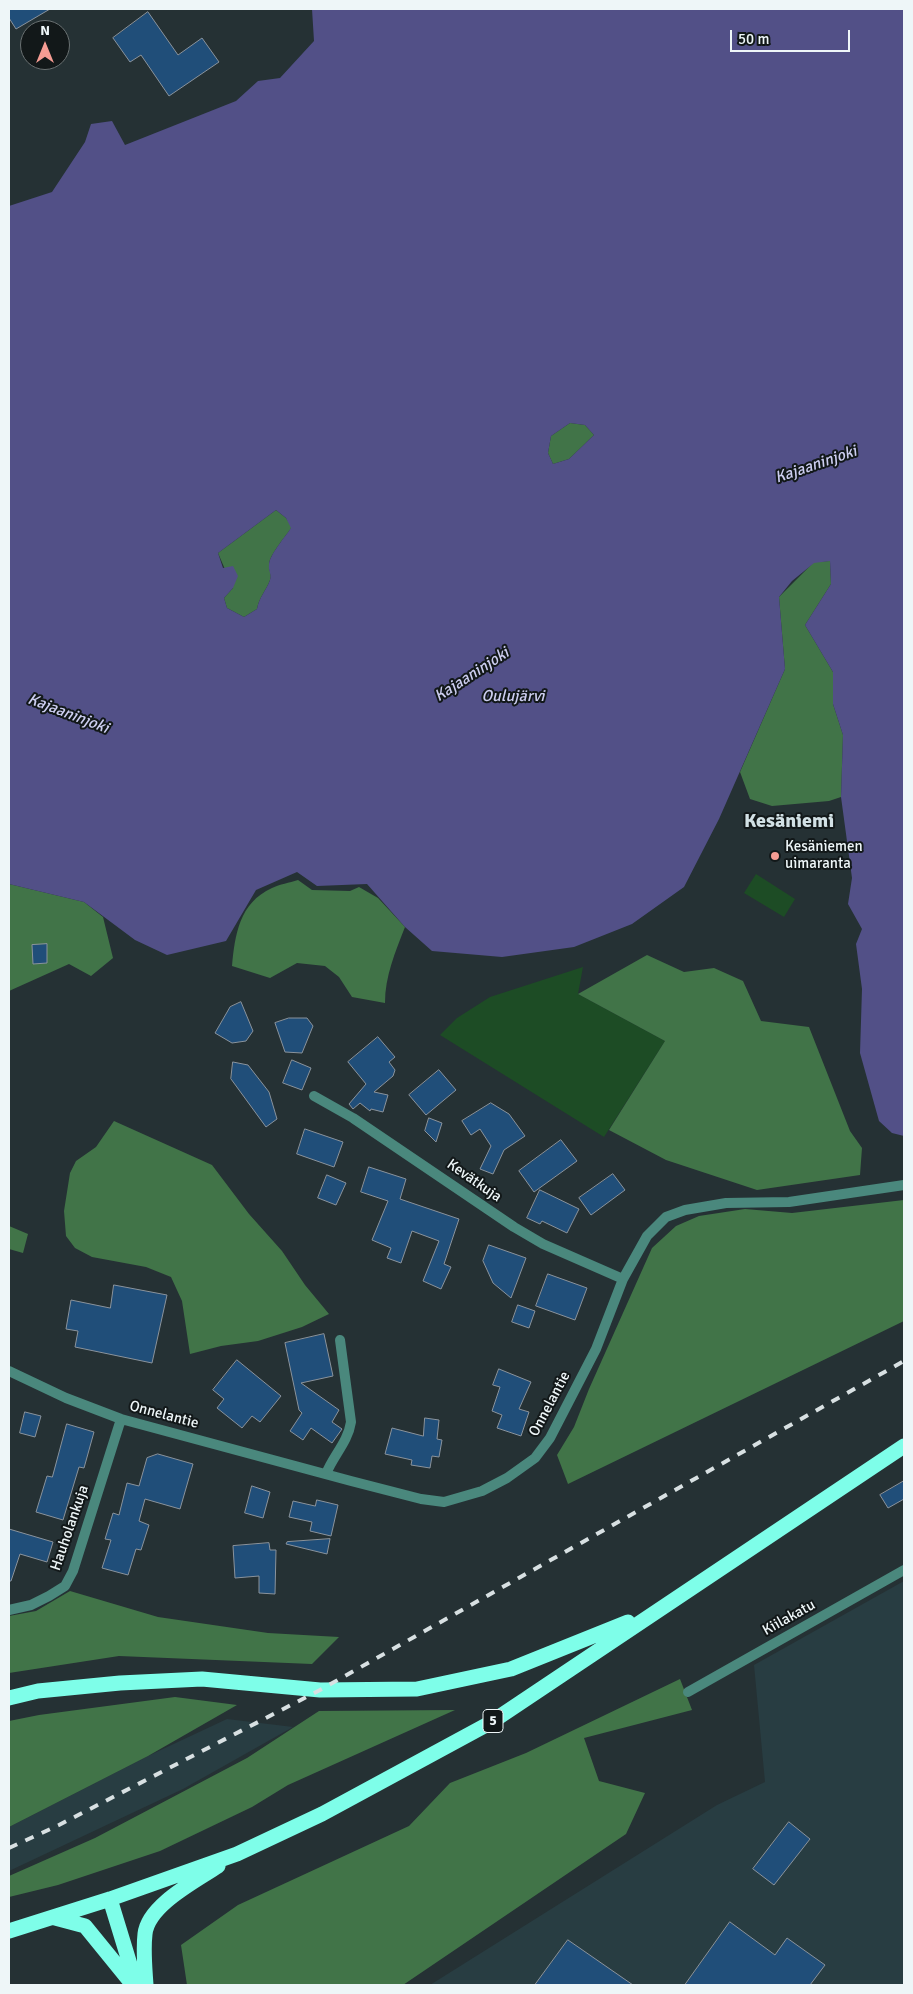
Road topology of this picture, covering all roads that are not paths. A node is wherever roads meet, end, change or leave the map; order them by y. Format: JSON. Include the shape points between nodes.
{"nodes":[{"id":1,"x":314,"y":1096,"type":"dead end"},
{"id":2,"x":904,"y":1185,"type":"edge"},
{"id":3,"x":623,"y":1279,"type":"junction"},
{"id":4,"x":340,"y":1340,"type":"dead end"},
{"id":5,"x":9,"y":1371,"type":"edge"},
{"id":6,"x":121,"y":1419,"type":"junction"},
{"id":7,"x":904,"y":1446,"type":"edge"},
{"id":8,"x":326,"y":1474,"type":"junction"},
{"id":9,"x":904,"y":1570,"type":"edge"},
{"id":10,"x":9,"y":1610,"type":"edge"},
{"id":11,"x":654,"y":1611,"type":"junction"},
{"id":12,"x":688,"y":1692,"type":"dead end"},
{"id":13,"x":9,"y":1698,"type":"edge"},
{"id":14,"x":237,"y":1854,"type":"junction"},
{"id":15,"x":110,"y":1899,"type":"junction"},
{"id":16,"x":55,"y":1918,"type":"junction"},
{"id":17,"x":9,"y":1931,"type":"edge"},
{"id":18,"x":135,"y":1985,"type":"edge"},
{"id":19,"x":146,"y":1985,"type":"edge"}],
"edges":[{"from":1,"to":3,"type":"street","name":"Kevätkuja","via":[[353,1118],[514,1227]]},
{"from":2,"to":3,"type":"street","name":"Onnelantie","via":[[790,1202],[726,1203],[685,1210],[666,1217],[647,1236]]},
{"from":3,"to":8,"type":"street","name":"Onnelantie","via":[[596,1349],[550,1438],[535,1458],[507,1478],[482,1491],[444,1502]]},
{"from":4,"to":8,"type":"street","via":[[350,1432]]},
{"from":5,"to":6,"type":"street","name":"Onnelantie"},
{"from":6,"to":8,"type":"street","name":"Onnelantie"},
{"from":6,"to":10,"type":"street","name":"Hauholankuja","via":[[73,1571],[65,1586],[31,1605]]},
{"from":7,"to":11,"type":"highway","number":"5"},
{"from":9,"to":12,"type":"street","name":"Kiilakatu"},
{"from":11,"to":13,"type":"highway","via":[[510,1669],[417,1689],[320,1690],[202,1679],[38,1691]]},
{"from":11,"to":14,"type":"highway","number":"5","via":[[490,1723],[322,1814]]},
{"from":14,"to":15,"type":"highway","number":"5"},
{"from":14,"to":19,"type":"highway","via":[[155,1912],[145,1932]]},
{"from":15,"to":16,"type":"highway","number":"5"},
{"from":15,"to":18,"type":"highway"},
{"from":16,"to":17,"type":"highway","number":"5"},
{"from":16,"to":18,"type":"highway","via":[[84,1926]]}]}
